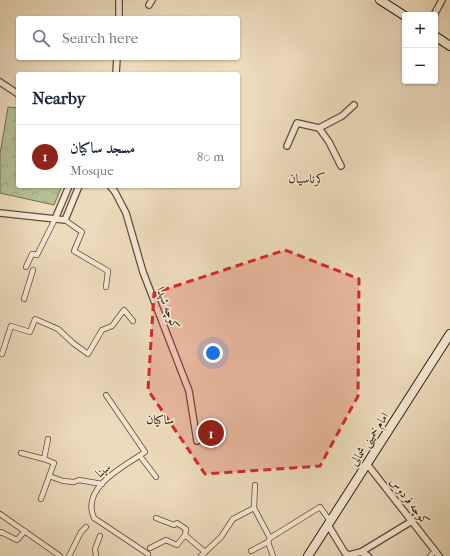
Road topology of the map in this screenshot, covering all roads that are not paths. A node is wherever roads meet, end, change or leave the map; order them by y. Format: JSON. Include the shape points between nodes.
{"nodes":[{"id":1,"x":119,"y":0,"type":"edge"},
{"id":2,"x":380,"y":0,"type":"edge"},
{"id":3,"x":442,"y":0,"type":"edge"},
{"id":4,"x":436,"y":12,"type":"edge"},
{"id":5,"x":402,"y":14,"type":"edge"},
{"id":6,"x":119,"y":16,"type":"edge"},
{"id":7,"x":438,"y":38,"type":"edge"},
{"id":8,"x":450,"y":46,"type":"edge"},
{"id":9,"x":117,"y":60,"type":"edge"},
{"id":10,"x":116,"y":72,"type":"edge"},
{"id":11,"x":2,"y":83,"type":"edge"},
{"id":12,"x":16,"y":93,"type":"edge"},
{"id":13,"x":354,"y":105,"type":"dead end"},
{"id":14,"x":319,"y":128,"type":"junction"},
{"id":15,"x":287,"y":146,"type":"dead end"},
{"id":16,"x":341,"y":166,"type":"dead end"},
{"id":17,"x":68,"y":188,"type":"edge"},
{"id":18,"x":78,"y":188,"type":"edge"},
{"id":19,"x":112,"y":188,"type":"edge"},
{"id":20,"x":0,"y":213,"type":"edge"},
{"id":21,"x":55,"y":219,"type":"junction"},
{"id":22,"x":64,"y":220,"type":"junction"},
{"id":23,"x":26,"y":267,"type":"dead end"},
{"id":24,"x":33,"y":270,"type":"dead end"},
{"id":25,"x":106,"y":287,"type":"dead end"},
{"id":26,"x":24,"y":299,"type":"dead end"},
{"id":27,"x":133,"y":322,"type":"dead end"},
{"id":28,"x":450,"y":334,"type":"edge"},
{"id":29,"x":2,"y":354,"type":"dead end"},
{"id":30,"x":106,"y":395,"type":"dead end"},
{"id":31,"x":48,"y":439,"type":"dead end"},
{"id":32,"x":197,"y":441,"type":"dead end"},
{"id":33,"x":21,"y":454,"type":"dead end"},
{"id":34,"x":140,"y":456,"type":"junction"},
{"id":35,"x":44,"y":459,"type":"junction"},
{"id":36,"x":367,"y":464,"type":"junction"},
{"id":37,"x":49,"y":476,"type":"junction"},
{"id":38,"x":156,"y":477,"type":"dead end"},
{"id":39,"x":102,"y":484,"type":"junction"},
{"id":40,"x":255,"y":485,"type":"dead end"},
{"id":41,"x":41,"y":499,"type":"dead end"},
{"id":42,"x":254,"y":508,"type":"junction"},
{"id":43,"x":0,"y":514,"type":"edge"},
{"id":44,"x":156,"y":518,"type":"dead end"},
{"id":45,"x":412,"y":521,"type":"junction"},
{"id":46,"x":329,"y":523,"type":"junction"},
{"id":47,"x":86,"y":527,"type":"dead end"},
{"id":48,"x":25,"y":531,"type":"junction"},
{"id":49,"x":0,"y":533,"type":"edge"},
{"id":50,"x":185,"y":535,"type":"junction"},
{"id":51,"x":100,"y":536,"type":"dead end"},
{"id":52,"x":269,"y":540,"type":"junction"},
{"id":53,"x":150,"y":548,"type":"dead end"},
{"id":54,"x":250,"y":551,"type":"dead end"},
{"id":55,"x":205,"y":552,"type":"junction"},
{"id":56,"x":361,"y":552,"type":"junction"},
{"id":57,"x":148,"y":554,"type":"dead end"},
{"id":58,"x":437,"y":554,"type":"edge"},
{"id":59,"x":60,"y":556,"type":"edge"},
{"id":60,"x":69,"y":556,"type":"edge"},
{"id":61,"x":96,"y":556,"type":"edge"},
{"id":62,"x":201,"y":556,"type":"edge"},
{"id":63,"x":273,"y":556,"type":"edge"},
{"id":64,"x":308,"y":556,"type":"edge"},
{"id":65,"x":368,"y":556,"type":"edge"},
{"id":66,"x":430,"y":556,"type":"edge"}],
"edges":[{"from":1,"to":6,"type":"street"},
{"from":2,"to":5,"type":"main road"},
{"from":3,"to":4,"type":"street"},
{"from":7,"to":8,"type":"main road"},
{"from":9,"to":10,"type":"street"},
{"from":11,"to":12,"type":"street"},
{"from":13,"to":14,"type":"street","via":[[342,116]]},
{"from":14,"to":15,"type":"street","via":[[296,123]]},
{"from":14,"to":16,"type":"street"},
{"from":17,"to":21,"type":"street"},
{"from":18,"to":22,"type":"street"},
{"from":19,"to":32,"type":"street","name":"کوچه شهدا","via":[[126,213],[143,272],[189,391]]},
{"from":20,"to":21,"type":"street"},
{"from":21,"to":22,"type":"street"},
{"from":21,"to":23,"type":"street","via":[[37,255],[32,254]]},
{"from":22,"to":25,"type":"street","via":[[82,232],[74,251],[108,271]]},
{"from":24,"to":26,"type":"street"},
{"from":27,"to":29,"type":"street","via":[[124,310],[112,326],[102,330],[88,354],[58,329],[35,319],[30,332],[12,326]]},
{"from":28,"to":36,"type":"main road","name":"امام خمینی شمالی"},
{"from":30,"to":34,"type":"street","via":[[145,452]]},
{"from":31,"to":35,"type":"street"},
{"from":33,"to":35,"type":"street"},
{"from":34,"to":38,"type":"street"},
{"from":34,"to":39,"type":"street","name":"سینا"},
{"from":35,"to":37,"type":"street","via":[[54,463]]},
{"from":36,"to":45,"type":"street","name":"کوچه فردوس"},
{"from":36,"to":46,"type":"main road","name":"امام خمینی شمالی"},
{"from":37,"to":39,"type":"street","via":[[63,481],[79,480]]},
{"from":37,"to":41,"type":"street"},
{"from":39,"to":57,"type":"street","name":"سینا","via":[[93,496],[91,505],[94,518]]},
{"from":40,"to":42,"type":"street"},
{"from":42,"to":52,"type":"street"},
{"from":42,"to":55,"type":"street","via":[[233,519],[221,537]]},
{"from":43,"to":48,"type":"street"},
{"from":44,"to":50,"type":"street","via":[[174,525],[177,523],[186,529]]},
{"from":45,"to":56,"type":"street"},
{"from":45,"to":58,"type":"street","name":"کوچه فردوس"},
{"from":46,"to":52,"type":"street","via":[[320,507]]},
{"from":46,"to":56,"type":"street","via":[[345,553]]},
{"from":46,"to":64,"type":"main road","name":"امام خمینی شمالی"},
{"from":47,"to":60,"type":"street"},
{"from":48,"to":49,"type":"street","via":[[17,540]]},
{"from":48,"to":59,"type":"street"},
{"from":50,"to":53,"type":"street","via":[[177,545],[166,540]]},
{"from":50,"to":55,"type":"street"},
{"from":51,"to":61,"type":"street"},
{"from":52,"to":54,"type":"street"},
{"from":52,"to":63,"type":"street"},
{"from":55,"to":62,"type":"street"},
{"from":56,"to":65,"type":"street"},
{"from":58,"to":66,"type":"street"}]}
